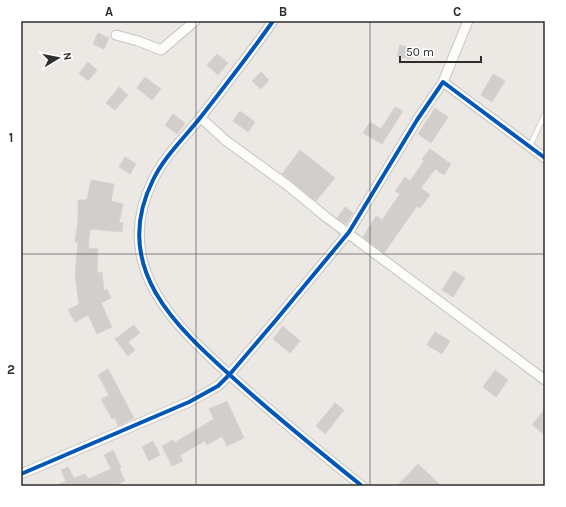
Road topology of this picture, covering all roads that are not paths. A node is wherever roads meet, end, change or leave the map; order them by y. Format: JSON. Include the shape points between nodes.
{"nodes":[{"id":1,"x":195,"y":21,"type":"edge"},
{"id":2,"x":273,"y":21,"type":"edge"},
{"id":3,"x":468,"y":21,"type":"edge"},
{"id":4,"x":116,"y":34,"type":"dead end"},
{"id":5,"x":443,"y":82,"type":"junction"},
{"id":6,"x":544,"y":116,"type":"edge"},
{"id":7,"x":200,"y":117,"type":"junction"},
{"id":8,"x":530,"y":146,"type":"junction"},
{"id":9,"x":545,"y":158,"type":"edge"},
{"id":10,"x":349,"y":232,"type":"junction"},
{"id":11,"x":230,"y":374,"type":"junction"},
{"id":12,"x":545,"y":380,"type":"edge"},
{"id":13,"x":21,"y":474,"type":"edge"},
{"id":14,"x":362,"y":486,"type":"edge"}],
"edges":[{"from":1,"to":4,"type":"street","via":[[160,50]]},
{"from":2,"to":7,"type":"street"},
{"from":3,"to":5,"type":"street"},
{"from":5,"to":8,"type":"street"},
{"from":5,"to":10,"type":"street"},
{"from":6,"to":8,"type":"lane"},
{"from":7,"to":10,"type":"street","via":[[225,140]]},
{"from":7,"to":11,"type":"street","via":[[153,179],[139,218],[140,250],[146,274],[161,304],[199,347]]},
{"from":8,"to":9,"type":"street"},
{"from":10,"to":11,"type":"street"},
{"from":10,"to":12,"type":"street"},
{"from":11,"to":13,"type":"street","via":[[218,386],[189,402]]},
{"from":11,"to":14,"type":"street"}]}
